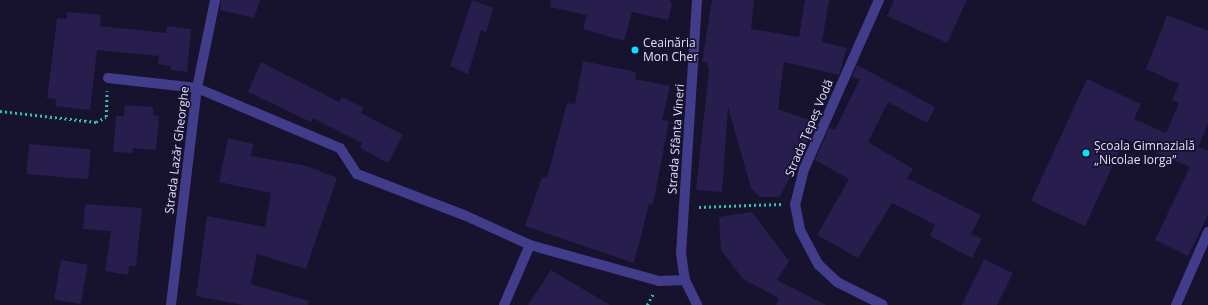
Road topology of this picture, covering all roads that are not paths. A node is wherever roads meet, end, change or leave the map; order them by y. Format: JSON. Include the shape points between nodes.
{"nodes":[{"id":1,"x":215,"y":0,"type":"edge"},
{"id":2,"x":697,"y":0,"type":"edge"},
{"id":3,"x":879,"y":0,"type":"edge"},
{"id":4,"x":108,"y":78,"type":"road end"},
{"id":5,"x":197,"y":88,"type":"junction"},
{"id":6,"x":1208,"y":232,"type":"edge"},
{"id":7,"x":530,"y":246,"type":"junction"},
{"id":8,"x":685,"y":280,"type":"junction"},
{"id":9,"x":171,"y":305,"type":"edge"},
{"id":10,"x":504,"y":305,"type":"edge"},
{"id":11,"x":698,"y":305,"type":"edge"},
{"id":12,"x":883,"y":305,"type":"edge"},
{"id":13,"x":1176,"y":305,"type":"edge"}],
"edges":[{"from":1,"to":5,"type":"street","name":"Strada Lazăr Gheorghe"},
{"from":2,"to":8,"type":"street","name":"Strada Sfânta Vineri","via":[[681,254]]},
{"from":3,"to":12,"type":"street","name":"Strada Țepeș Vodă","via":[[804,169],[795,204],[800,230],[819,265],[837,282]]},
{"from":4,"to":5,"type":"street"},
{"from":5,"to":7,"type":"street","via":[[340,148],[357,174],[464,215]]},
{"from":5,"to":9,"type":"street","name":"Strada Lazăr Gheorghe"},
{"from":6,"to":13,"type":"street"},
{"from":7,"to":8,"type":"street","via":[[659,281]]},
{"from":7,"to":10,"type":"street"},
{"from":8,"to":11,"type":"street","name":"Strada Sfânta Vineri"}]}
